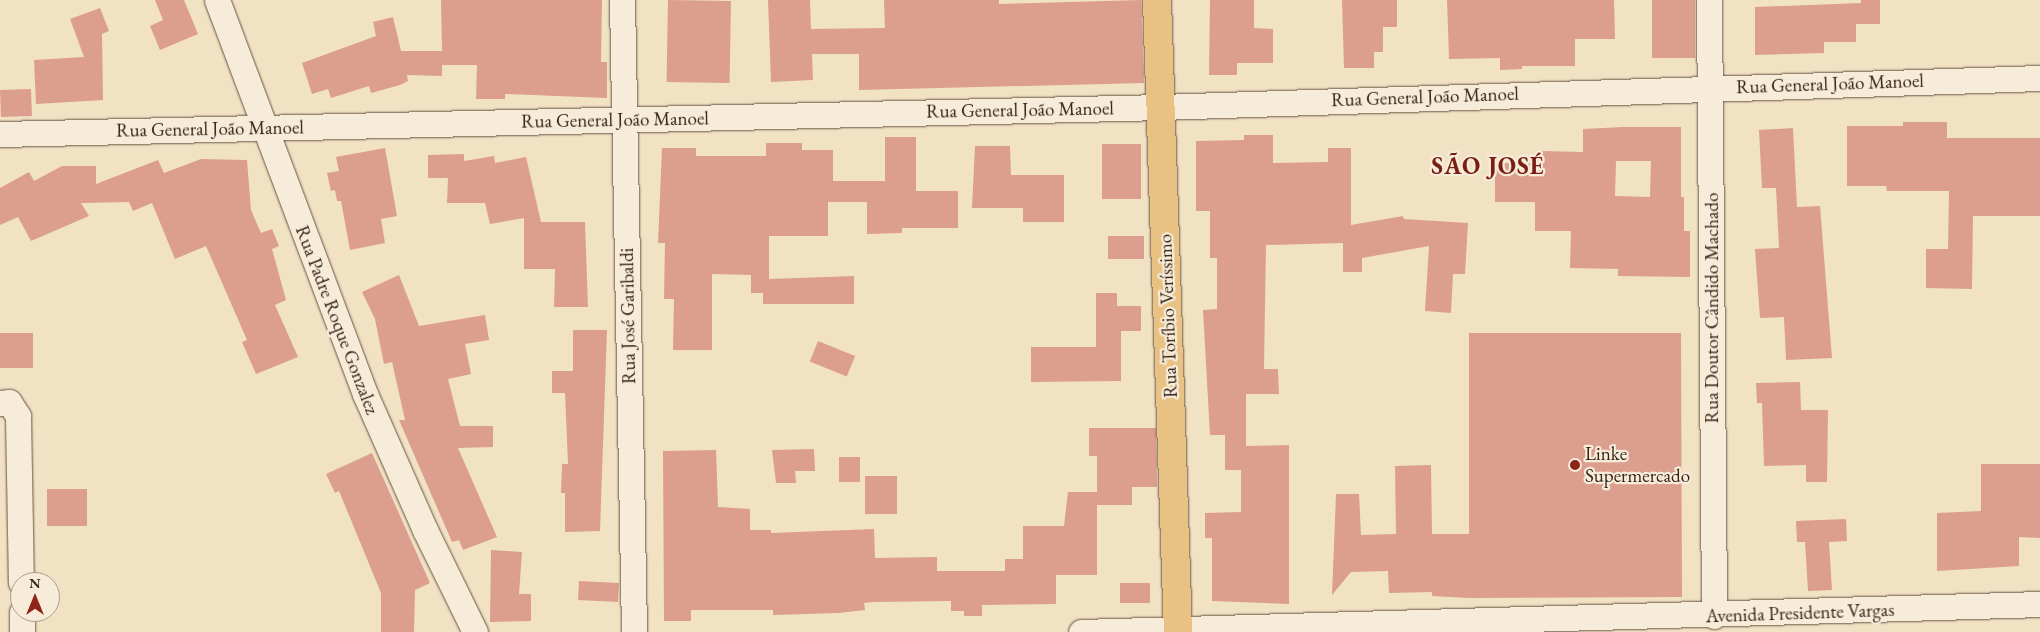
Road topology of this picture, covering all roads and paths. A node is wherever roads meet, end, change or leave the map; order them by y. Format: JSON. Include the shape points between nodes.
{"nodes":[{"id":1,"x":217,"y":0,"type":"edge"},
{"id":2,"x":622,"y":0,"type":"edge"},
{"id":3,"x":1157,"y":0,"type":"edge"},
{"id":4,"x":1709,"y":0,"type":"edge"},
{"id":5,"x":2040,"y":78,"type":"edge"},
{"id":6,"x":1711,"y":88,"type":"junction"},
{"id":7,"x":1161,"y":107,"type":"junction"},
{"id":8,"x":625,"y":120,"type":"junction"},
{"id":9,"x":263,"y":128,"type":"junction"},
{"id":10,"x":0,"y":134,"type":"edge"},
{"id":11,"x":9,"y":409,"type":"edge"},
{"id":12,"x":20,"y":572,"type":"edge"},
{"id":13,"x":2040,"y":604,"type":"edge"},
{"id":14,"x":1714,"y":627,"type":"edge"},
{"id":15,"x":1177,"y":631,"type":"edge"},
{"id":16,"x":475,"y":632,"type":"edge"},
{"id":17,"x":634,"y":632,"type":"edge"},
{"id":18,"x":1081,"y":632,"type":"edge"}],
"edges":[{"from":1,"to":9,"type":"street","name":"Rua Padre Roque Gonzalez"},
{"from":2,"to":8,"type":"street","name":"Rua José Garibaldi"},
{"from":3,"to":7,"type":"main road","name":"Rua Toríbio Veríssimo"},
{"from":4,"to":6,"type":"street","name":"Rua Doutor Cândido Machado"},
{"from":5,"to":6,"type":"street","name":"Rua General João Manoel"},
{"from":6,"to":7,"type":"street","name":"Rua General João Manoel"},
{"from":6,"to":14,"type":"street","name":"Rua Doutor Cândido Machado"},
{"from":7,"to":8,"type":"street","name":"Rua General João Manoel"},
{"from":7,"to":15,"type":"main road","name":"Rua Toríbio Veríssimo"},
{"from":8,"to":9,"type":"street","name":"Rua General João Manoel"},
{"from":8,"to":17,"type":"street","name":"Rua José Garibaldi"},
{"from":9,"to":10,"type":"street","name":"Rua General João Manoel"},
{"from":9,"to":16,"type":"street","name":"Rua Padre Roque Gonzalez","via":[[365,394],[425,530]]},
{"from":11,"to":12,"type":"street"},
{"from":13,"to":14,"type":"street","name":"Avenida Presidente Vargas"},
{"from":14,"to":15,"type":"street","name":"Avenida Presidente Vargas"},
{"from":15,"to":18,"type":"street","name":"Avenida Presidente Vargas"}]}
